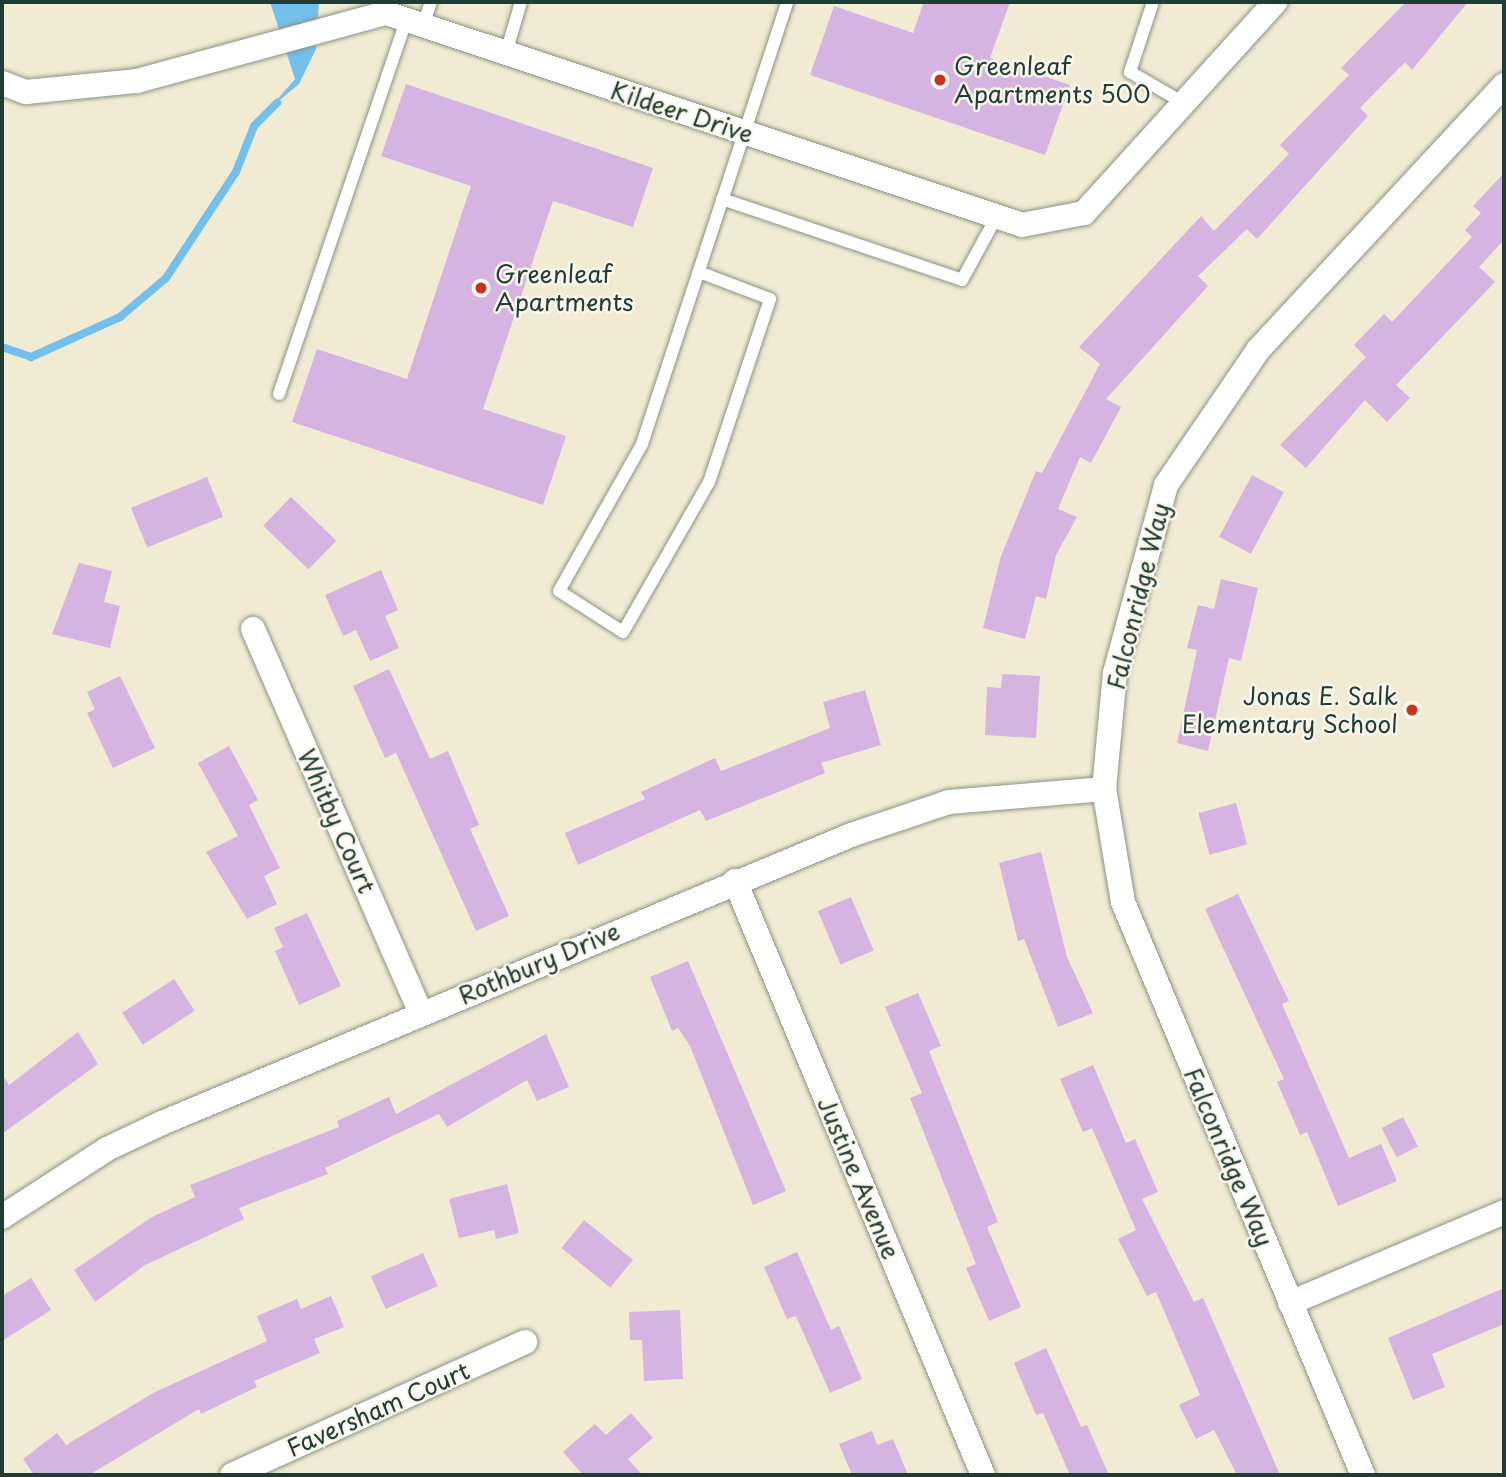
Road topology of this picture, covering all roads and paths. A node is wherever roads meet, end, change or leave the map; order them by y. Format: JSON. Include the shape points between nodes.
{"nodes":[{"id":1,"x":431,"y":2,"type":"edge"},
{"id":2,"x":522,"y":2,"type":"edge"},
{"id":3,"x":788,"y":2,"type":"edge"},
{"id":4,"x":1153,"y":2,"type":"edge"},
{"id":5,"x":1275,"y":2,"type":"edge"},
{"id":6,"x":415,"y":23,"type":"junction"},
{"id":7,"x":506,"y":53,"type":"junction"},
{"id":8,"x":2,"y":82,"type":"edge"},
{"id":9,"x":1504,"y":85,"type":"edge"},
{"id":10,"x":1184,"y":103,"type":"junction"},
{"id":11,"x":742,"y":132,"type":"junction"},
{"id":12,"x":722,"y":199,"type":"junction"},
{"id":13,"x":997,"y":216,"type":"junction"},
{"id":14,"x":699,"y":272,"type":"junction"},
{"id":15,"x":279,"y":394,"type":"dead end"},
{"id":16,"x":253,"y":629,"type":"dead end"},
{"id":17,"x":1104,"y":789,"type":"junction"},
{"id":18,"x":735,"y":881,"type":"junction"},
{"id":19,"x":421,"y":1013,"type":"junction"},
{"id":20,"x":1504,"y":1212,"type":"edge"},
{"id":21,"x":2,"y":1217,"type":"edge"},
{"id":22,"x":1290,"y":1303,"type":"junction"},
{"id":23,"x":525,"y":1342,"type":"dead end"},
{"id":24,"x":232,"y":1475,"type":"edge"},
{"id":25,"x":983,"y":1475,"type":"edge"},
{"id":26,"x":1363,"y":1475,"type":"edge"}],
"edges":[{"from":1,"to":6,"type":"lane"},
{"from":2,"to":7,"type":"lane"},
{"from":3,"to":11,"type":"lane"},
{"from":4,"to":10,"type":"lane","via":[[1130,72]]},
{"from":5,"to":10,"type":"street","name":"Kildeer Drive"},
{"from":6,"to":7,"type":"street","name":"Kildeer Drive"},
{"from":6,"to":8,"type":"street","name":"Kildeer Drive","via":[[386,13],[137,81],[26,92]]},
{"from":6,"to":15,"type":"lane"},
{"from":7,"to":11,"type":"street","name":"Kildeer Drive"},
{"from":9,"to":17,"type":"street","name":"Falconridge Way","via":[[1258,349],[1166,485],[1115,673]]},
{"from":10,"to":13,"type":"street","name":"Kildeer Drive","via":[[1084,213],[1022,225]]},
{"from":11,"to":12,"type":"lane"},
{"from":11,"to":13,"type":"street","name":"Kildeer Drive"},
{"from":12,"to":13,"type":"lane","via":[[962,280]]},
{"from":12,"to":14,"type":"lane"},
{"from":14,"to":14,"type":"lane","via":[[771,299],[709,482],[623,632],[559,591],[642,444]]},
{"from":16,"to":19,"type":"street","name":"Whitby Court"},
{"from":17,"to":18,"type":"street","name":"Rothbury Drive","via":[[948,802]]},
{"from":17,"to":22,"type":"street","name":"Falconridge Way","via":[[1123,902]]},
{"from":18,"to":19,"type":"street","name":"Rothbury Drive"},
{"from":18,"to":25,"type":"street","name":"Justine Avenue"},
{"from":19,"to":21,"type":"street","name":"Rothbury Drive","via":[[107,1149]]},
{"from":20,"to":22,"type":"street"},
{"from":22,"to":26,"type":"street","name":"Falconridge Way"},
{"from":23,"to":24,"type":"street","name":"Faversham Court"}]}
